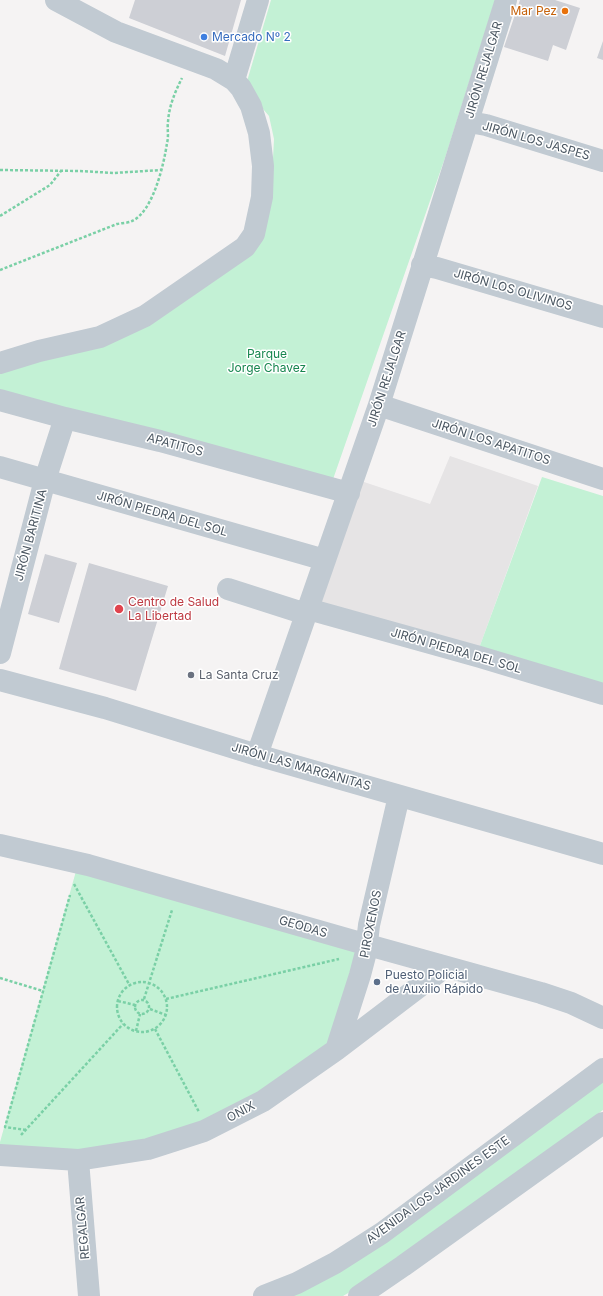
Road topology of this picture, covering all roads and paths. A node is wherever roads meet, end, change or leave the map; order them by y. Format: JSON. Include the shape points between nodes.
{"nodes":[{"id":1,"x":56,"y":0,"type":"edge"},
{"id":2,"x":258,"y":0,"type":"edge"},
{"id":3,"x":506,"y":0,"type":"edge"},
{"id":4,"x":191,"y":60,"type":"junction"},
{"id":5,"x":234,"y":80,"type":"junction"},
{"id":6,"x":468,"y":122,"type":"junction"},
{"id":7,"x":603,"y":161,"type":"edge"},
{"id":8,"x":0,"y":170,"type":"edge"},
{"id":9,"x":161,"y":170,"type":"junction"},
{"id":10,"x":61,"y":171,"type":"junction"},
{"id":11,"x":0,"y":216,"type":"edge"},
{"id":12,"x":422,"y":265,"type":"junction"},
{"id":13,"x":0,"y":270,"type":"edge"},
{"id":14,"x":603,"y":317,"type":"edge"},
{"id":15,"x":0,"y":363,"type":"edge"},
{"id":16,"x":0,"y":400,"type":"edge"},
{"id":17,"x":379,"y":405,"type":"junction"},
{"id":18,"x":65,"y":418,"type":"junction"},
{"id":19,"x":0,"y":467,"type":"edge"},
{"id":20,"x":603,"y":479,"type":"edge"},
{"id":21,"x":46,"y":480,"type":"junction"},
{"id":22,"x":349,"y":493,"type":"junction"},
{"id":23,"x":325,"y":560,"type":"junction"},
{"id":24,"x":228,"y":589,"type":"dead end"},
{"id":25,"x":307,"y":612,"type":"junction"},
{"id":26,"x":0,"y":653,"type":"edge"},
{"id":27,"x":0,"y":680,"type":"edge"},
{"id":28,"x":603,"y":694,"type":"edge"},
{"id":29,"x":257,"y":755,"type":"junction"},
{"id":30,"x":399,"y":796,"type":"junction"},
{"id":31,"x":0,"y":845,"type":"edge"},
{"id":32,"x":603,"y":854,"type":"edge"},
{"id":33,"x":74,"y":883,"type":"dead end"},
{"id":34,"x":70,"y":895,"type":"dead end"},
{"id":35,"x":173,"y":907,"type":"dead end"},
{"id":36,"x":368,"y":946,"type":"junction"},
{"id":37,"x":345,"y":957,"type":"dead end"},
{"id":38,"x":445,"y":967,"type":"junction"},
{"id":39,"x":0,"y":978,"type":"edge"},
{"id":40,"x":150,"y":983,"type":"junction"},
{"id":41,"x":130,"y":986,"type":"junction"},
{"id":42,"x":43,"y":991,"type":"junction"},
{"id":43,"x":144,"y":999,"type":"junction"},
{"id":44,"x":166,"y":999,"type":"junction"},
{"id":45,"x":118,"y":1001,"type":"junction"},
{"id":46,"x":135,"y":1005,"type":"junction"},
{"id":47,"x":150,"y":1009,"type":"junction"},
{"id":48,"x":140,"y":1014,"type":"junction"},
{"id":49,"x":166,"y":1015,"type":"junction"},
{"id":50,"x":603,"y":1018,"type":"edge"},
{"id":51,"x":124,"y":1024,"type":"junction"},
{"id":52,"x":155,"y":1029,"type":"junction"},
{"id":53,"x":136,"y":1031,"type":"junction"},
{"id":54,"x":336,"y":1050,"type":"junction"},
{"id":55,"x":603,"y":1070,"type":"edge"},
{"id":56,"x":200,"y":1115,"type":"dead end"},
{"id":57,"x":603,"y":1123,"type":"edge"},
{"id":58,"x":26,"y":1130,"type":"junction"},
{"id":59,"x":17,"y":1139,"type":"dead end"},
{"id":60,"x":0,"y":1155,"type":"edge"},
{"id":61,"x":78,"y":1160,"type":"junction"},
{"id":62,"x":89,"y":1296,"type":"edge"},
{"id":63,"x":264,"y":1296,"type":"edge"},
{"id":64,"x":359,"y":1296,"type":"edge"}],
"edges":[{"from":1,"to":4,"type":"street","via":[[116,32]]},
{"from":2,"to":5,"type":"street"},
{"from":3,"to":6,"type":"street","name":"JIRÓN REJALGAR"},
{"from":4,"to":5,"type":"street","via":[[216,69]]},
{"from":4,"to":9,"type":"path","via":[[174,96],[168,121],[168,142]]},
{"from":5,"to":15,"type":"street","via":[[251,106],[259,133],[263,166],[262,197],[254,234],[245,247],[145,316],[100,337]]},
{"from":6,"to":7,"type":"street","name":"JIRÓN LOS JASPES","via":[[486,125]]},
{"from":6,"to":12,"type":"street","name":"JIRÓN REJALGAR"},
{"from":8,"to":10,"type":"path"},
{"from":9,"to":10,"type":"path","via":[[114,173]]},
{"from":9,"to":13,"type":"path","via":[[151,202],[143,213],[132,221],[117,224]]},
{"from":10,"to":11,"type":"path","via":[[50,184]]},
{"from":12,"to":14,"type":"street","name":"JIRÓN LOS OLIVINOS"},
{"from":12,"to":17,"type":"street","name":"JIRÓN REJALGAR"},
{"from":16,"to":18,"type":"street","name":"APATITOS"},
{"from":17,"to":20,"type":"street","name":"JIRÓN LOS APATITOS"},
{"from":17,"to":22,"type":"street","name":"JIRÓN REJALGAR"},
{"from":18,"to":21,"type":"street","name":"JIRÓN BARITINA"},
{"from":18,"to":22,"type":"street","name":"APATITOS"},
{"from":19,"to":21,"type":"street","name":"JIRÓN PIEDRA DEL SOL"},
{"from":21,"to":23,"type":"street","name":"JIRÓN PIEDRA DEL SOL"},
{"from":21,"to":26,"type":"street","name":"JIRÓN BARITINA"},
{"from":22,"to":23,"type":"street","name":"JIRÓN REJALGAR"},
{"from":23,"to":25,"type":"street","name":"JIRÓN REJALGAR"},
{"from":24,"to":25,"type":"street","name":"JIRÓN PIEDRA DEL SOL"},
{"from":25,"to":28,"type":"street","name":"JIRÓN PIEDRA DEL SOL","via":[[480,657]]},
{"from":25,"to":29,"type":"street","name":"JIRÓN REJALGAR"},
{"from":27,"to":29,"type":"street","name":"JIRÓN LAS MARGANITAS","via":[[105,708]]},
{"from":29,"to":30,"type":"street","name":"JIRÓN LAS MARGANITAS"},
{"from":30,"to":32,"type":"street","name":"JIRÓN LAS MARGANITAS"},
{"from":30,"to":36,"type":"street","name":"PIROXENOS","via":[[369,925]]},
{"from":31,"to":36,"type":"street","name":"GEODAS","via":[[88,865]]},
{"from":33,"to":41,"type":"path"},
{"from":34,"to":42,"type":"path"},
{"from":35,"to":40,"type":"path"},
{"from":36,"to":38,"type":"street","name":"GEODAS"},
{"from":36,"to":54,"type":"street","name":"PIROXENOS"},
{"from":37,"to":44,"type":"path"},
{"from":38,"to":50,"type":"street","name":"GEODAS","via":[[541,993]]},
{"from":38,"to":54,"type":"street","name":"ONIX"},
{"from":39,"to":42,"type":"path"},
{"from":40,"to":41,"type":"path","via":[[142,982]]},
{"from":40,"to":43,"type":"path"},
{"from":40,"to":44,"type":"path","via":[[163,992]]},
{"from":41,"to":45,"type":"path","via":[[121,994]]},
{"from":42,"to":58,"type":"path","via":[[5,1127]]},
{"from":43,"to":46,"type":"path","via":[[137,1001]]},
{"from":43,"to":47,"type":"path","via":[[150,1005]]},
{"from":44,"to":49,"type":"path"},
{"from":45,"to":46,"type":"path"},
{"from":45,"to":51,"type":"path","via":[[117,1010]]},
{"from":46,"to":48,"type":"path","via":[[136,1011]]},
{"from":47,"to":48,"type":"path","via":[[146,1014]]},
{"from":47,"to":49,"type":"path"},
{"from":48,"to":53,"type":"path"},
{"from":49,"to":52,"type":"path"},
{"from":51,"to":53,"type":"path"},
{"from":51,"to":58,"type":"path"},
{"from":52,"to":53,"type":"path","via":[[147,1032]]},
{"from":52,"to":56,"type":"path"},
{"from":54,"to":61,"type":"street","name":"ONIX","via":[[263,1101],[204,1131],[148,1149]]},
{"from":55,"to":63,"type":"street","name":"AVENIDA LOS JARDINES ESTE","via":[[382,1233],[335,1263],[297,1283]]},
{"from":57,"to":64,"type":"street"},
{"from":58,"to":59,"type":"path"},
{"from":60,"to":61,"type":"street","name":"ONIX"},
{"from":61,"to":62,"type":"street","name":"REGALGAR"}]}
